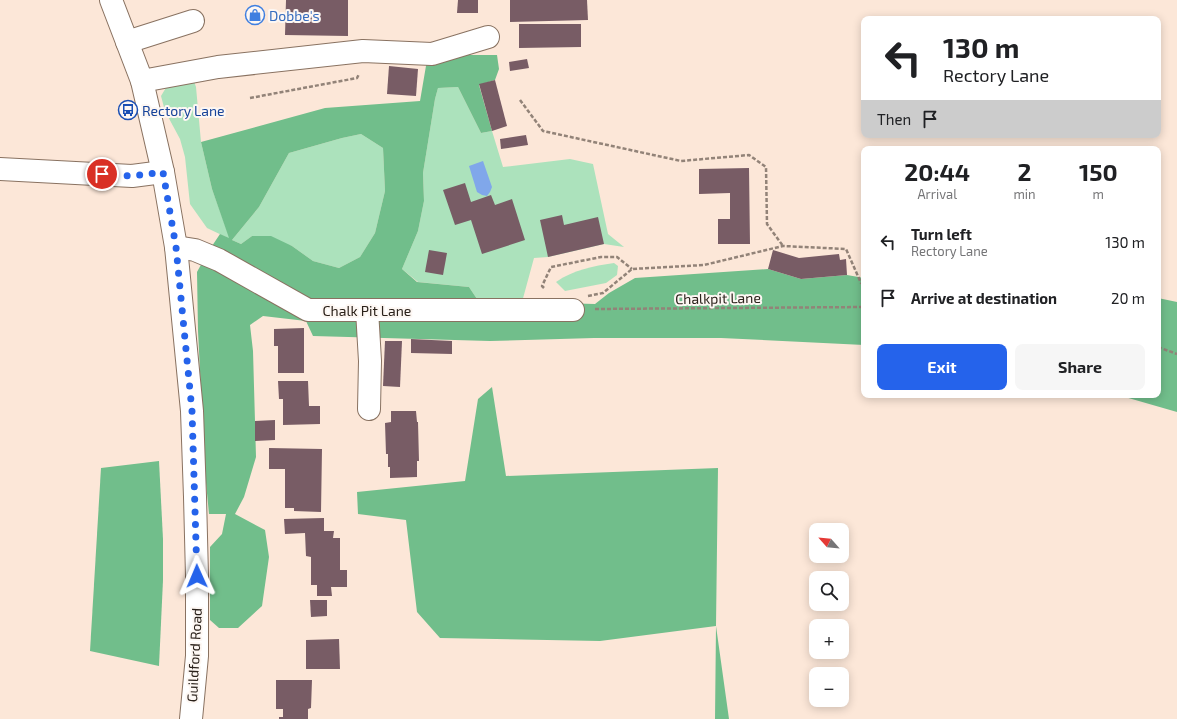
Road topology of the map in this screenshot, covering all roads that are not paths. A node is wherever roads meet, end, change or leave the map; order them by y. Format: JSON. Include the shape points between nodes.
{"nodes":[{"id":1,"x":111,"y":0,"type":"edge"},
{"id":2,"x":193,"y":21,"type":"dead end"},
{"id":3,"x":488,"y":36,"type":"dead end"},
{"id":4,"x":127,"y":42,"type":"junction"},
{"id":5,"x":142,"y":81,"type":"junction"},
{"id":6,"x":0,"y":169,"type":"edge"},
{"id":7,"x":163,"y":172,"type":"junction"},
{"id":8,"x":176,"y":247,"type":"junction"},
{"id":9,"x":367,"y":310,"type":"junction"},
{"id":10,"x":573,"y":310,"type":"road end"},
{"id":11,"x":369,"y":409,"type":"dead end"},
{"id":12,"x":191,"y":719,"type":"edge"}],
"edges":[{"from":1,"to":4,"type":"main road","name":"Guildford Road"},
{"from":2,"to":4,"type":"main road"},
{"from":3,"to":5,"type":"main road","via":[[432,54],[363,51],[218,67]]},
{"from":4,"to":5,"type":"main road","name":"Guildford Road"},
{"from":5,"to":7,"type":"main road","name":"Guildford Road"},
{"from":6,"to":7,"type":"main road","via":[[132,176]]},
{"from":7,"to":8,"type":"main road","name":"Guildford Road"},
{"from":8,"to":9,"type":"main road","name":"Chalk Pit Lane","via":[[195,250],[219,260],[308,310]]},
{"from":8,"to":12,"type":"main road","name":"Guildford Road","via":[[192,411],[195,496],[197,656]]},
{"from":9,"to":10,"type":"main road","name":"Chalk Pit Lane"},
{"from":9,"to":11,"type":"main road"}]}
